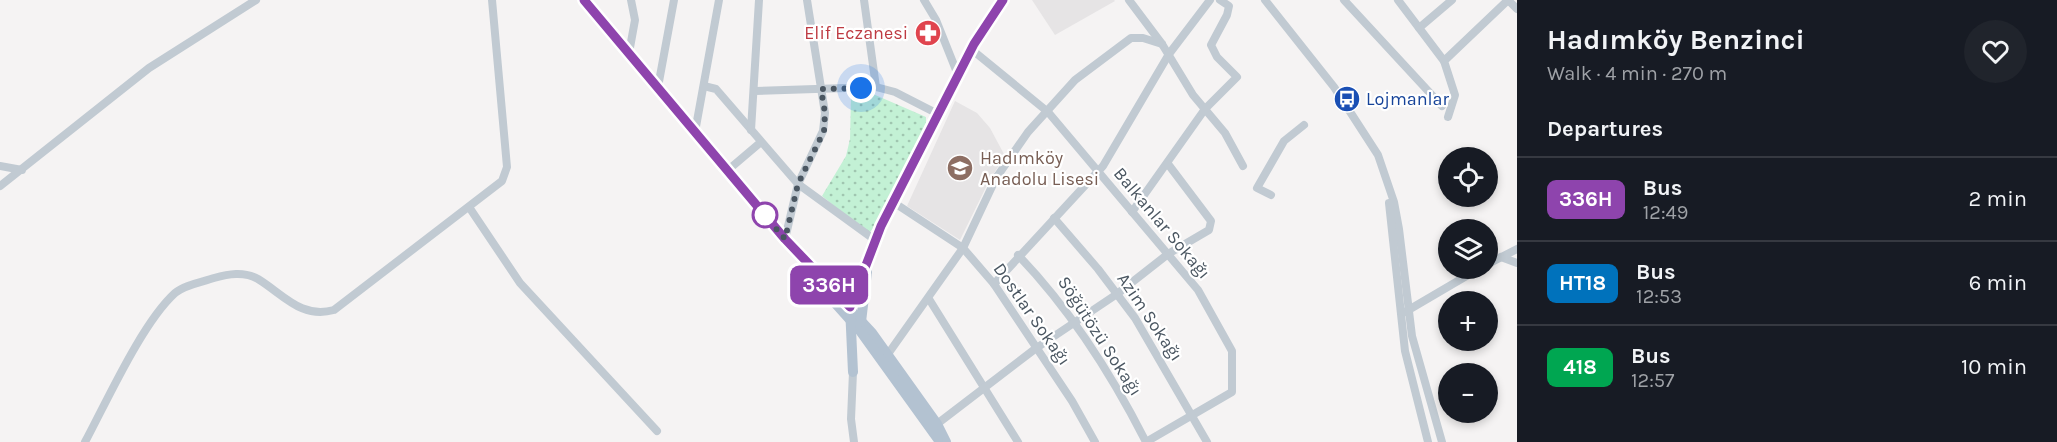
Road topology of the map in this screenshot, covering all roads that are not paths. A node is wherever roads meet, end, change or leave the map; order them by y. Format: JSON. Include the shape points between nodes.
{"nodes":[{"id":1,"x":256,"y":0,"type":"edge"},
{"id":2,"x":492,"y":0,"type":"edge"},
{"id":3,"x":584,"y":0,"type":"edge"},
{"id":4,"x":631,"y":0,"type":"edge"},
{"id":5,"x":674,"y":0,"type":"edge"},
{"id":6,"x":719,"y":0,"type":"edge"},
{"id":7,"x":759,"y":0,"type":"edge"},
{"id":8,"x":807,"y":0,"type":"edge"},
{"id":9,"x":864,"y":0,"type":"edge"},
{"id":10,"x":924,"y":0,"type":"edge"},
{"id":11,"x":1003,"y":0,"type":"edge"},
{"id":12,"x":1129,"y":0,"type":"edge"},
{"id":13,"x":1210,"y":0,"type":"edge"},
{"id":14,"x":1221,"y":0,"type":"edge"},
{"id":15,"x":1265,"y":0,"type":"edge"},
{"id":16,"x":1344,"y":0,"type":"edge"},
{"id":17,"x":1452,"y":0,"type":"edge"},
{"id":18,"x":1508,"y":0,"type":"edge"},
{"id":19,"x":1400,"y":1,"type":"edge"},
{"id":20,"x":1517,"y":9,"type":"edge"},
{"id":21,"x":1419,"y":28,"type":"junction"},
{"id":22,"x":1162,"y":44,"type":"junction"},
{"id":23,"x":971,"y":49,"type":"junction"},
{"id":24,"x":629,"y":53,"type":"junction"},
{"id":25,"x":1168,"y":54,"type":"junction"},
{"id":26,"x":1443,"y":61,"type":"junction"},
{"id":27,"x":958,"y":75,"type":"junction"},
{"id":28,"x":704,"y":86,"type":"junction"},
{"id":29,"x":658,"y":87,"type":"junction"},
{"id":30,"x":876,"y":87,"type":"junction"},
{"id":31,"x":821,"y":89,"type":"junction"},
{"id":32,"x":755,"y":91,"type":"junction"},
{"id":33,"x":1442,"y":106,"type":"dead end"},
{"id":34,"x":1205,"y":109,"type":"junction"},
{"id":35,"x":1048,"y":112,"type":"junction"},
{"id":36,"x":938,"y":114,"type":"junction"},
{"id":37,"x":1448,"y":117,"type":"dead end"},
{"id":38,"x":1304,"y":125,"type":"dead end"},
{"id":39,"x":751,"y":130,"type":"junction"},
{"id":40,"x":695,"y":132,"type":"junction"},
{"id":41,"x":761,"y":142,"type":"junction"},
{"id":42,"x":1168,"y":164,"type":"junction"},
{"id":43,"x":0,"y":166,"type":"edge"},
{"id":44,"x":1243,"y":166,"type":"dead end"},
{"id":45,"x":22,"y":170,"type":"junction"},
{"id":46,"x":728,"y":170,"type":"junction"},
{"id":47,"x":1097,"y":172,"type":"junction"},
{"id":48,"x":798,"y":184,"type":"junction"},
{"id":49,"x":0,"y":186,"type":"edge"},
{"id":50,"x":1271,"y":195,"type":"dead end"},
{"id":51,"x":893,"y":202,"type":"junction"},
{"id":52,"x":469,"y":207,"type":"junction"},
{"id":53,"x":1132,"y":212,"type":"junction"},
{"id":54,"x":1054,"y":218,"type":"junction"},
{"id":55,"x":785,"y":239,"type":"junction"},
{"id":56,"x":873,"y":245,"type":"junction"},
{"id":57,"x":963,"y":248,"type":"junction"},
{"id":58,"x":1517,"y":249,"type":"edge"},
{"id":59,"x":1168,"y":254,"type":"junction"},
{"id":60,"x":1018,"y":255,"type":"junction"},
{"id":61,"x":1501,"y":257,"type":"junction"},
{"id":62,"x":1498,"y":259,"type":"edge"},
{"id":63,"x":1517,"y":263,"type":"edge"},
{"id":64,"x":1461,"y":279,"type":"edge"},
{"id":65,"x":994,"y":284,"type":"junction"},
{"id":66,"x":1117,"y":294,"type":"junction"},
{"id":67,"x":929,"y":299,"type":"junction"},
{"id":68,"x":850,"y":307,"type":"junction"},
{"id":69,"x":1404,"y":312,"type":"junction"},
{"id":70,"x":856,"y":320,"type":"junction"},
{"id":71,"x":1074,"y":323,"type":"junction"},
{"id":72,"x":861,"y":332,"type":"junction"},
{"id":73,"x":1035,"y":349,"type":"junction"},
{"id":74,"x":888,"y":354,"type":"junction"},
{"id":75,"x":853,"y":372,"type":"junction"},
{"id":76,"x":983,"y":388,"type":"junction"},
{"id":77,"x":1192,"y":416,"type":"junction"},
{"id":78,"x":937,"y":424,"type":"junction"},
{"id":79,"x":657,"y":431,"type":"dead end"},
{"id":80,"x":86,"y":442,"type":"edge"},
{"id":81,"x":854,"y":442,"type":"edge"},
{"id":82,"x":939,"y":442,"type":"edge"},
{"id":83,"x":946,"y":442,"type":"edge"},
{"id":84,"x":1018,"y":442,"type":"edge"},
{"id":85,"x":1095,"y":442,"type":"edge"},
{"id":86,"x":1146,"y":442,"type":"edge"},
{"id":87,"x":1207,"y":442,"type":"edge"},
{"id":88,"x":1428,"y":442,"type":"edge"},
{"id":89,"x":1442,"y":442,"type":"edge"}],
"edges":[{"from":1,"to":45,"type":"street","via":[[149,68]]},
{"from":2,"to":52,"type":"street","via":[[507,167],[502,181]]},
{"from":3,"to":24,"type":"main road"},
{"from":4,"to":24,"type":"street","via":[[635,20]]},
{"from":5,"to":29,"type":"street"},
{"from":6,"to":28,"type":"street"},
{"from":7,"to":32,"type":"street"},
{"from":8,"to":31,"type":"street"},
{"from":9,"to":30,"type":"street"},
{"from":10,"to":27,"type":"street"},
{"from":11,"to":23,"type":"street"},
{"from":12,"to":22,"type":"street"},
{"from":13,"to":25,"type":"street"},
{"from":14,"to":34,"type":"street","via":[[1229,6],[1227,15],[1211,45],[1237,78]]},
{"from":15,"to":69,"type":"street","via":[[1364,130],[1378,155],[1385,173]]},
{"from":16,"to":33,"type":"street"},
{"from":17,"to":21,"type":"street"},
{"from":18,"to":20,"type":"street"},
{"from":18,"to":26,"type":"street"},
{"from":19,"to":21,"type":"street"},
{"from":21,"to":26,"type":"street"},
{"from":22,"to":25,"type":"street"},
{"from":22,"to":35,"type":"street","via":[[1131,38],[1075,80]]},
{"from":23,"to":27,"type":"street"},
{"from":23,"to":35,"type":"street","name":"Balkanlar Sokağı"},
{"from":24,"to":29,"type":"main road"},
{"from":25,"to":34,"type":"street"},
{"from":25,"to":47,"type":"street"},
{"from":26,"to":37,"type":"street","via":[[1455,95]]},
{"from":27,"to":36,"type":"street"},
{"from":28,"to":39,"type":"street","via":[[716,89]]},
{"from":28,"to":40,"type":"street"},
{"from":29,"to":40,"type":"main road"},
{"from":30,"to":31,"type":"street"},
{"from":30,"to":36,"type":"street","via":[[895,92]]},
{"from":31,"to":32,"type":"street"},
{"from":31,"to":48,"type":"street","via":[[824,131]]},
{"from":32,"to":39,"type":"street"},
{"from":34,"to":42,"type":"street"},
{"from":34,"to":44,"type":"street","via":[[1225,133]]},
{"from":35,"to":47,"type":"street","name":"Balkanlar Sokağı"},
{"from":35,"to":57,"type":"street","via":[[1028,132],[996,178]]},
{"from":36,"to":51,"type":"street"},
{"from":38,"to":50,"type":"street","via":[[1284,141],[1257,188]]},
{"from":39,"to":41,"type":"street"},
{"from":40,"to":46,"type":"main road"},
{"from":41,"to":46,"type":"street"},
{"from":41,"to":48,"type":"street"},
{"from":42,"to":53,"type":"street"},
{"from":42,"to":59,"type":"street","via":[[1211,221],[1209,230]]},
{"from":43,"to":45,"type":"street"},
{"from":45,"to":49,"type":"street"},
{"from":46,"to":55,"type":"main road"},
{"from":47,"to":53,"type":"street","name":"Balkanlar Sokağı"},
{"from":47,"to":54,"type":"street"},
{"from":48,"to":55,"type":"street"},
{"from":48,"to":56,"type":"street"},
{"from":51,"to":56,"type":"street"},
{"from":51,"to":57,"type":"street","name":"Dostlar Sokağı"},
{"from":52,"to":79,"type":"street","via":[[520,283]]},
{"from":52,"to":80,"type":"street","via":[[334,310],[310,313],[254,276],[230,273],[177,291],[156,316]]},
{"from":53,"to":59,"type":"street","name":"Balkanlar Sokağı"},
{"from":54,"to":60,"type":"street"},
{"from":54,"to":66,"type":"street","name":"Azim Sokağı"},
{"from":55,"to":68,"type":"main road"},
{"from":55,"to":70,"type":"main road","via":[[804,269]]},
{"from":56,"to":68,"type":"main road"},
{"from":56,"to":70,"type":"main road"},
{"from":57,"to":65,"type":"street","name":"Dostlar Sokağı"},
{"from":57,"to":67,"type":"street"},
{"from":58,"to":61,"type":"street"},
{"from":59,"to":66,"type":"street"},
{"from":59,"to":77,"type":"street","name":"Balkanlar Sokağı","via":[[1198,290],[1233,351],[1232,392]]},
{"from":60,"to":65,"type":"street"},
{"from":60,"to":71,"type":"street","name":"Söğütözü Sokağı","via":[[1049,286]]},
{"from":61,"to":62,"type":"street"},
{"from":61,"to":63,"type":"street"},
{"from":64,"to":69,"type":"street"},
{"from":65,"to":73,"type":"street","name":"Dostlar Sokağı"},
{"from":66,"to":71,"type":"street"},
{"from":66,"to":77,"type":"street","name":"Azim Sokağı","via":[[1148,338]]},
{"from":67,"to":74,"type":"street"},
{"from":67,"to":76,"type":"street"},
{"from":68,"to":70,"type":"main road"},
{"from":69,"to":88,"type":"street","via":[[1405,351]]},
{"from":69,"to":89,"type":"street"},
{"from":70,"to":72,"type":"main road"},
{"from":70,"to":74,"type":"main road"},
{"from":70,"to":75,"type":"main road"},
{"from":71,"to":73,"type":"street"},
{"from":71,"to":86,"type":"street","name":"Söğütözü Sokağı"},
{"from":72,"to":75,"type":"main road"},
{"from":72,"to":82,"type":"main road"},
{"from":73,"to":76,"type":"street"},
{"from":73,"to":85,"type":"street","name":"Dostlar Sokağı"},
{"from":74,"to":78,"type":"main road"},
{"from":75,"to":81,"type":"street"},
{"from":76,"to":78,"type":"street"},
{"from":76,"to":84,"type":"street"},
{"from":77,"to":86,"type":"street"},
{"from":77,"to":87,"type":"street","name":"Azim Sokağı"},
{"from":78,"to":83,"type":"main road"}]}
